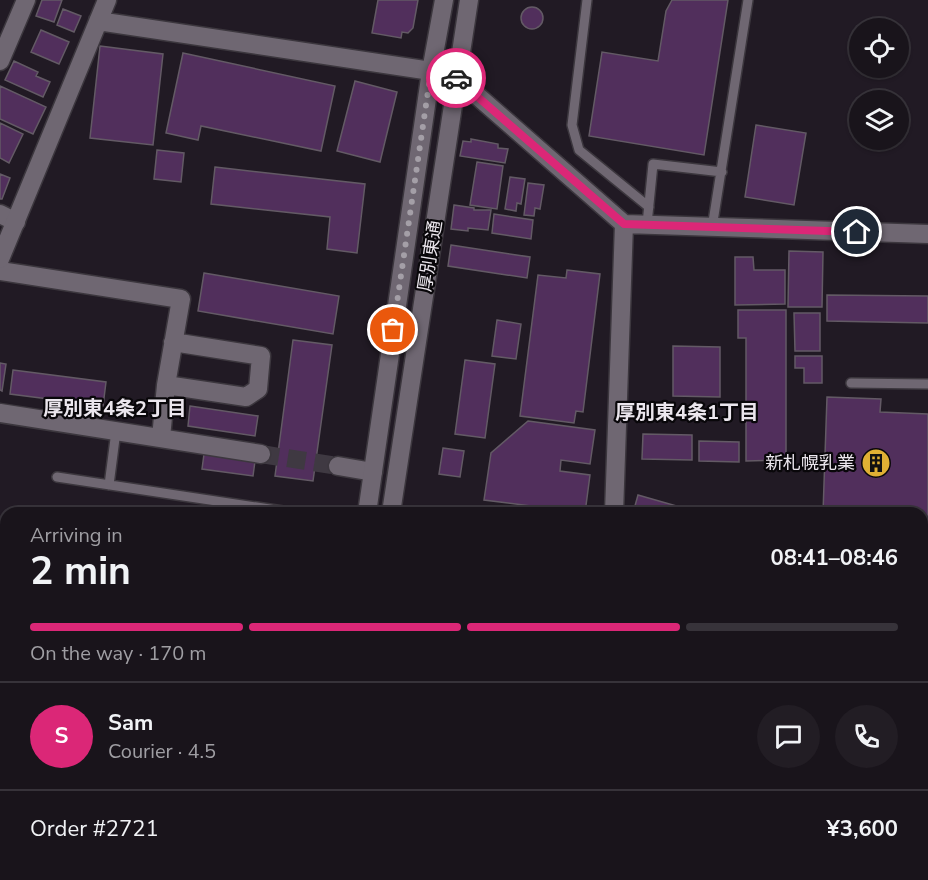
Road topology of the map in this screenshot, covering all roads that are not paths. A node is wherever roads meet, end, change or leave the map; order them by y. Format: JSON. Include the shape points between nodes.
{"nodes":[{"id":1,"x":26,"y":0,"type":"edge"},
{"id":2,"x":107,"y":0,"type":"edge"},
{"id":3,"x":444,"y":0,"type":"edge"},
{"id":4,"x":469,"y":0,"type":"edge"},
{"id":5,"x":587,"y":0,"type":"edge"},
{"id":6,"x":748,"y":0,"type":"edge"},
{"id":7,"x":98,"y":21,"type":"junction"},
{"id":8,"x":0,"y":61,"type":"edge"},
{"id":9,"x":431,"y":71,"type":"junction"},
{"id":10,"x":457,"y":78,"type":"junction"},
{"id":11,"x":722,"y":172,"type":"junction"},
{"id":12,"x":648,"y":216,"type":"junction"},
{"id":13,"x":8,"y":218,"type":"edge"},
{"id":14,"x":624,"y":224,"type":"junction"},
{"id":15,"x":712,"y":228,"type":"junction"},
{"id":16,"x":928,"y":234,"type":"edge"},
{"id":17,"x":0,"y":259,"type":"edge"},
{"id":18,"x":0,"y":271,"type":"edge"},
{"id":19,"x":173,"y":342,"type":"junction"},
{"id":20,"x":851,"y":383,"type":"dead end"},
{"id":21,"x":928,"y":384,"type":"edge"},
{"id":22,"x":166,"y":385,"type":"junction"},
{"id":23,"x":0,"y":413,"type":"edge"},
{"id":24,"x":116,"y":431,"type":"junction"},
{"id":25,"x":161,"y":438,"type":"junction"},
{"id":26,"x":261,"y":454,"type":"tunnel mouth"},
{"id":27,"x":338,"y":466,"type":"tunnel mouth"},
{"id":28,"x":373,"y":472,"type":"junction"},
{"id":29,"x":57,"y":477,"type":"dead end"},
{"id":30,"x":109,"y":485,"type":"junction"},
{"id":31,"x":256,"y":507,"type":"edge"},
{"id":32,"x":368,"y":507,"type":"edge"},
{"id":33,"x":392,"y":507,"type":"edge"},
{"id":34,"x":614,"y":507,"type":"edge"}],
"edges":[{"from":1,"to":8,"type":"street"},
{"from":2,"to":7,"type":"street"},
{"from":3,"to":9,"type":"street","name":"厚別東通"},
{"from":4,"to":10,"type":"street","name":"厚別東通"},
{"from":5,"to":12,"type":"lane","via":[[572,125],[579,150]]},
{"from":6,"to":11,"type":"lane"},
{"from":7,"to":9,"type":"street"},
{"from":7,"to":13,"type":"street"},
{"from":9,"to":10,"type":"street"},
{"from":9,"to":28,"type":"street","name":"厚別東通"},
{"from":10,"to":14,"type":"street"},
{"from":10,"to":33,"type":"street","name":"厚別東通"},
{"from":11,"to":12,"type":"lane","via":[[653,164]]},
{"from":11,"to":15,"type":"lane"},
{"from":12,"to":14,"type":"street"},
{"from":12,"to":15,"type":"street"},
{"from":13,"to":17,"type":"street"},
{"from":14,"to":34,"type":"street"},
{"from":15,"to":16,"type":"street"},
{"from":18,"to":19,"type":"street","via":[[181,299]]},
{"from":19,"to":22,"type":"street"},
{"from":19,"to":22,"type":"street","via":[[261,356],[258,389],[246,397]]},
{"from":20,"to":21,"type":"lane"},
{"from":22,"to":25,"type":"street"},
{"from":23,"to":24,"type":"street"},
{"from":24,"to":25,"type":"street"},
{"from":24,"to":30,"type":"lane"},
{"from":25,"to":26,"type":"street"},
{"from":27,"to":28,"type":"street"},
{"from":28,"to":32,"type":"street","name":"厚別東通"},
{"from":29,"to":30,"type":"lane"},
{"from":30,"to":31,"type":"lane"}]}
